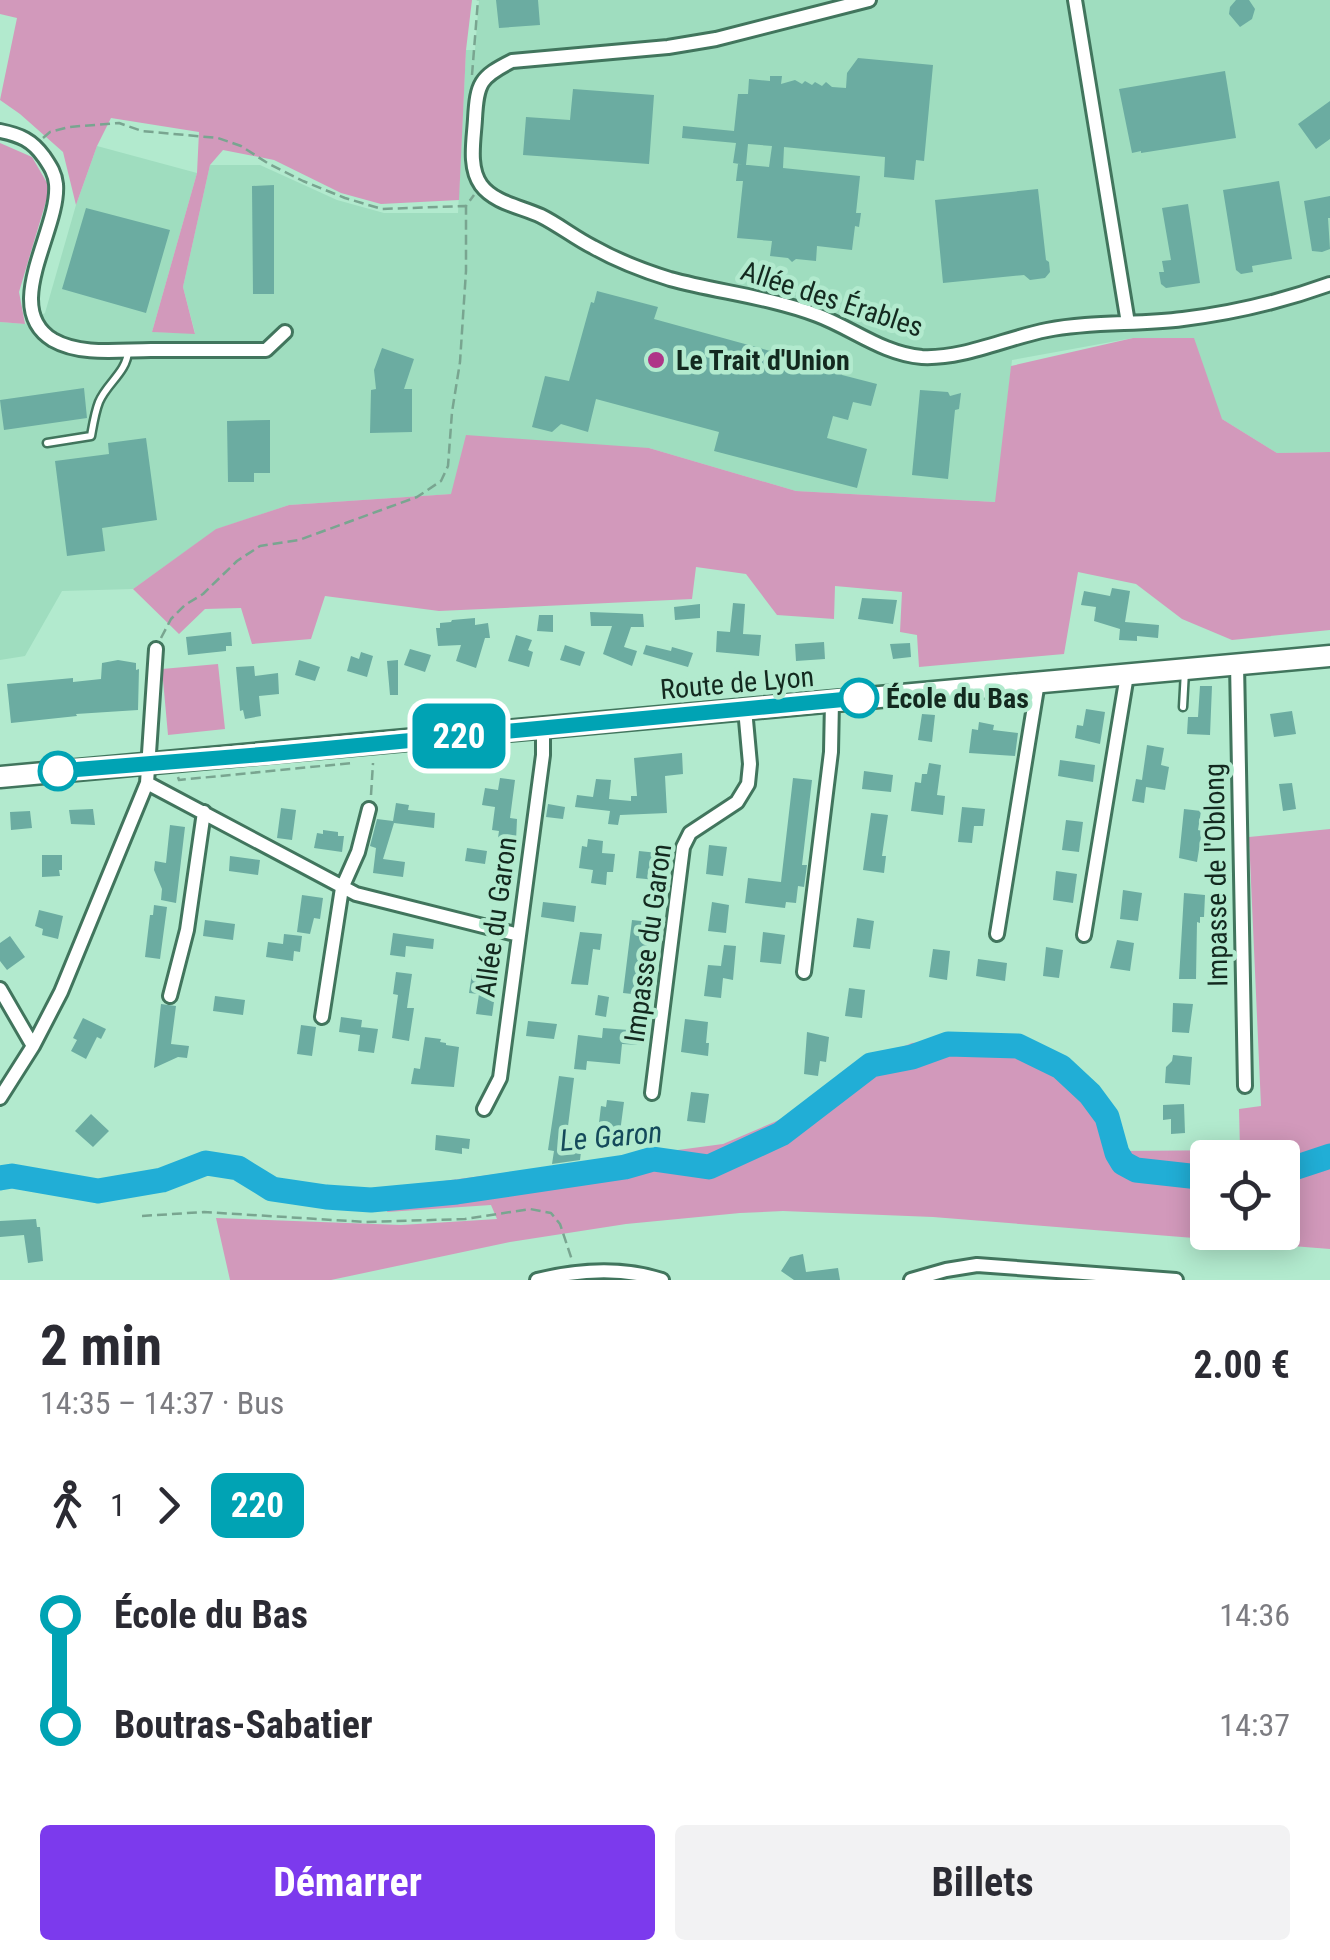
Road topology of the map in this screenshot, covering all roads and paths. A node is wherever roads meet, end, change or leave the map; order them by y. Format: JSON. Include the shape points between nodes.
{"nodes":[{"id":1,"x":478,"y":0,"type":"edge"},
{"id":2,"x":869,"y":0,"type":"edge"},
{"id":3,"x":1074,"y":0,"type":"edge"},
{"id":4,"x":477,"y":90,"type":"junction"},
{"id":5,"x":0,"y":131,"type":"edge"},
{"id":6,"x":35,"y":144,"type":"junction"},
{"id":7,"x":481,"y":186,"type":"junction"},
{"id":8,"x":466,"y":206,"type":"junction"},
{"id":9,"x":1330,"y":284,"type":"edge"},
{"id":10,"x":1128,"y":323,"type":"junction"},
{"id":11,"x":285,"y":332,"type":"dead end"},
{"id":12,"x":128,"y":350,"type":"junction"},
{"id":13,"x":47,"y":444,"type":"dead end"},
{"id":14,"x":165,"y":628,"type":"dead end"},
{"id":15,"x":156,"y":649,"type":"dead end"},
{"id":16,"x":1330,"y":656,"type":"edge"},
{"id":17,"x":1238,"y":664,"type":"junction"},
{"id":18,"x":1185,"y":670,"type":"junction"},
{"id":19,"x":1127,"y":675,"type":"junction"},
{"id":20,"x":1038,"y":682,"type":"junction"},
{"id":21,"x":832,"y":701,"type":"junction"},
{"id":22,"x":1182,"y":707,"type":"dead end"},
{"id":23,"x":745,"y":709,"type":"junction"},
{"id":24,"x":543,"y":728,"type":"junction"},
{"id":25,"x":373,"y":761,"type":"dead end"},
{"id":26,"x":147,"y":773,"type":"junction"},
{"id":27,"x":0,"y":778,"type":"edge"},
{"id":28,"x":370,"y":809,"type":"joint"},
{"id":29,"x":204,"y":812,"type":"junction"},
{"id":30,"x":342,"y":888,"type":"junction"},
{"id":31,"x":997,"y":934,"type":"dead end"},
{"id":32,"x":1084,"y":934,"type":"dead end"},
{"id":33,"x":519,"y":935,"type":"junction"},
{"id":34,"x":804,"y":972,"type":"dead end"},
{"id":35,"x":0,"y":989,"type":"edge"},
{"id":36,"x":170,"y":996,"type":"dead end"},
{"id":37,"x":322,"y":1017,"type":"dead end"},
{"id":38,"x":33,"y":1046,"type":"junction"},
{"id":39,"x":1245,"y":1086,"type":"dead end"},
{"id":40,"x":652,"y":1093,"type":"dead end"},
{"id":41,"x":0,"y":1098,"type":"edge"},
{"id":42,"x":484,"y":1109,"type":"dead end"},
{"id":43,"x":142,"y":1216,"type":"dead end"},
{"id":44,"x":580,"y":1272,"type":"junction"},
{"id":45,"x":538,"y":1280,"type":"edge"},
{"id":46,"x":662,"y":1280,"type":"edge"},
{"id":47,"x":911,"y":1280,"type":"edge"},
{"id":48,"x":1176,"y":1280,"type":"edge"}],
"edges":[{"from":1,"to":4,"type":"path","via":[[471,71]]},
{"from":2,"to":4,"type":"street","via":[[716,39],[512,61]]},
{"from":3,"to":10,"type":"street"},
{"from":4,"to":7,"type":"street","via":[[473,166]]},
{"from":5,"to":6,"type":"street"},
{"from":6,"to":8,"type":"path","via":[[69,127],[119,123],[218,138],[303,181],[382,209]]},
{"from":6,"to":12,"type":"street","via":[[57,186],[29,310],[52,340]]},
{"from":7,"to":8,"type":"path"},
{"from":7,"to":10,"type":"street","name":"Allée des Érables","via":[[631,265],[818,315],[904,354],[943,356],[1046,330]]},
{"from":8,"to":14,"type":"path","via":[[460,362],[441,480],[417,496],[298,540],[260,546]]},
{"from":9,"to":10,"type":"street","name":"Allée des Érables","via":[[1236,310]]},
{"from":11,"to":12,"type":"street","via":[[266,350]]},
{"from":12,"to":13,"type":"lane","via":[[128,363],[98,403],[91,436]]},
{"from":15,"to":26,"type":"street"},
{"from":16,"to":17,"type":"main road","name":"Route de Lyon"},
{"from":17,"to":18,"type":"main road","name":"Route de Lyon"},
{"from":17,"to":39,"type":"street","name":"Impasse de l'Oblong"},
{"from":18,"to":19,"type":"main road","name":"Route de Lyon"},
{"from":18,"to":22,"type":"lane"},
{"from":19,"to":20,"type":"main road","name":"Route de Lyon"},
{"from":19,"to":32,"type":"street"},
{"from":20,"to":21,"type":"main road","name":"Route de Lyon"},
{"from":20,"to":31,"type":"street"},
{"from":21,"to":23,"type":"main road","name":"Route de Lyon"},
{"from":21,"to":34,"type":"street"},
{"from":23,"to":24,"type":"main road","name":"Route de Lyon"},
{"from":23,"to":40,"type":"street","name":"Impasse du Garon","via":[[748,784],[738,802],[690,832],[683,847]]},
{"from":24,"to":26,"type":"main road","name":"Route de Lyon","via":[[268,754]]},
{"from":24,"to":33,"type":"street","name":"Allée du Garon"},
{"from":25,"to":28,"type":"path"},
{"from":26,"to":27,"type":"main road","name":"Route de Lyon"},
{"from":26,"to":29,"type":"street"},
{"from":26,"to":38,"type":"street","via":[[61,992]]},
{"from":28,"to":30,"type":"street"},
{"from":29,"to":30,"type":"street"},
{"from":29,"to":36,"type":"street"},
{"from":30,"to":33,"type":"street"},
{"from":30,"to":37,"type":"street"},
{"from":33,"to":42,"type":"street","name":"Allée du Garon","via":[[500,1078]]},
{"from":35,"to":38,"type":"street"},
{"from":38,"to":41,"type":"street"},
{"from":43,"to":44,"type":"path","via":[[204,1212],[366,1222],[465,1220],[530,1209],[552,1213]]},
{"from":44,"to":45,"type":"street"},
{"from":44,"to":46,"type":"street"},
{"from":47,"to":48,"type":"street","via":[[977,1265]]}]}
